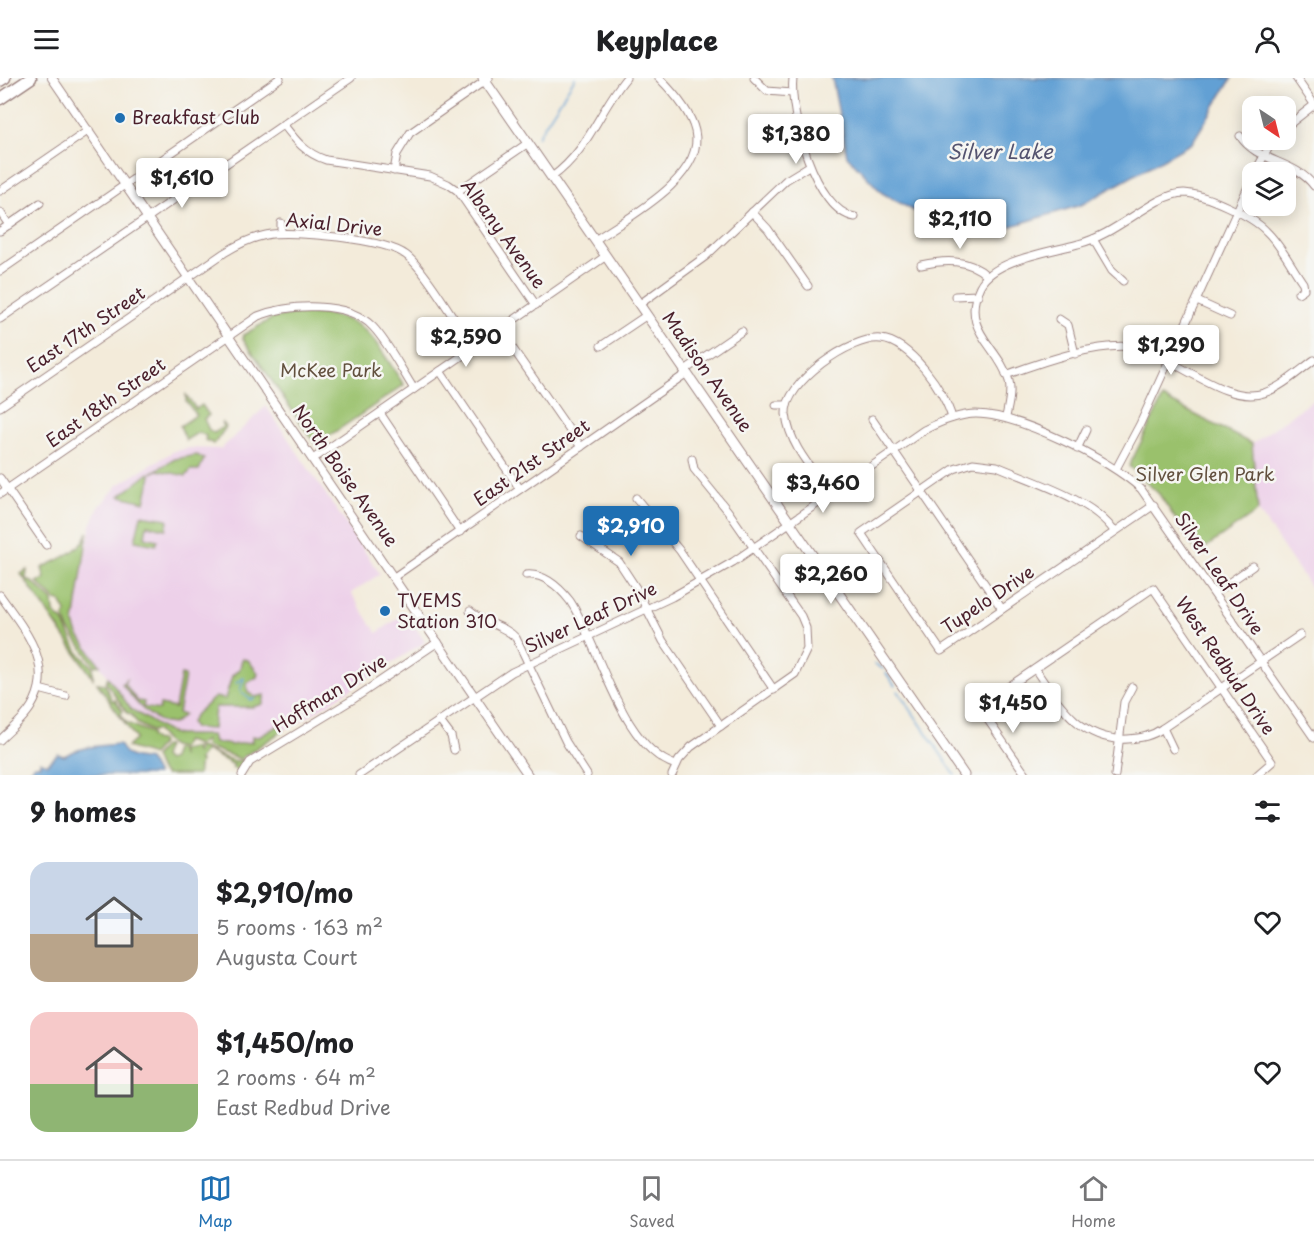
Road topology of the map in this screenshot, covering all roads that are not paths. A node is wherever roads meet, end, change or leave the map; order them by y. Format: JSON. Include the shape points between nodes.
{"nodes":[{"id":1,"x":5,"y":78,"type":"edge"},
{"id":2,"x":31,"y":78,"type":"edge"},
{"id":3,"x":52,"y":78,"type":"edge"},
{"id":4,"x":280,"y":78,"type":"edge"},
{"id":5,"x":351,"y":78,"type":"edge"},
{"id":6,"x":626,"y":78,"type":"edge"},
{"id":7,"x":659,"y":78,"type":"edge"},
{"id":8,"x":754,"y":78,"type":"edge"},
{"id":9,"x":793,"y":78,"type":"edge"},
{"id":10,"x":1296,"y":78,"type":"edge"},
{"id":11,"x":486,"y":79,"type":"edge"},
{"id":12,"x":0,"y":81,"type":"edge"},
{"id":13,"x":792,"y":93,"type":"junction"},
{"id":14,"x":0,"y":99,"type":"edge"},
{"id":15,"x":1314,"y":105,"type":"edge"},
{"id":16,"x":1296,"y":119,"type":"edge"},
{"id":17,"x":283,"y":124,"type":"junction"},
{"id":18,"x":89,"y":130,"type":"junction"},
{"id":19,"x":1240,"y":136,"type":"dead end"},
{"id":20,"x":528,"y":143,"type":"junction"},
{"id":21,"x":1266,"y":150,"type":"edge"},
{"id":22,"x":1263,"y":155,"type":"junction"},
{"id":23,"x":1260,"y":162,"type":"edge"},
{"id":24,"x":809,"y":166,"type":"junction"},
{"id":25,"x":394,"y":171,"type":"junction"},
{"id":26,"x":552,"y":177,"type":"junction"},
{"id":27,"x":126,"y":185,"type":"junction"},
{"id":28,"x":1314,"y":186,"type":"edge"},
{"id":29,"x":0,"y":191,"type":"edge"},
{"id":30,"x":458,"y":191,"type":"junction"},
{"id":31,"x":1242,"y":199,"type":"edge"},
{"id":32,"x":40,"y":203,"type":"dead end"},
{"id":33,"x":0,"y":212,"type":"edge"},
{"id":34,"x":752,"y":212,"type":"junction"},
{"id":35,"x":1236,"y":212,"type":"junction"},
{"id":36,"x":148,"y":217,"type":"junction"},
{"id":37,"x":855,"y":217,"type":"dead end"},
{"id":38,"x":281,"y":223,"type":"dead end"},
{"id":39,"x":9,"y":225,"type":"junction"},
{"id":40,"x":0,"y":231,"type":"edge"},
{"id":41,"x":281,"y":233,"type":"junction"},
{"id":42,"x":1093,"y":239,"type":"junction"},
{"id":43,"x":595,"y":240,"type":"junction"},
{"id":44,"x":606,"y":256,"type":"junction"},
{"id":45,"x":921,"y":265,"type":"dead end"},
{"id":46,"x":0,"y":271,"type":"edge"},
{"id":47,"x":987,"y":276,"type":"junction"},
{"id":48,"x":190,"y":278,"type":"junction"},
{"id":49,"x":1123,"y":280,"type":"dead end"},
{"id":50,"x":808,"y":286,"type":"dead end"},
{"id":51,"x":1298,"y":293,"type":"dead end"},
{"id":52,"x":978,"y":295,"type":"junction"},
{"id":53,"x":955,"y":296,"type":"dead end"},
{"id":54,"x":1197,"y":301,"type":"junction"},
{"id":55,"x":640,"y":304,"type":"junction"},
{"id":56,"x":536,"y":305,"type":"junction"},
{"id":57,"x":647,"y":315,"type":"junction"},
{"id":58,"x":1230,"y":316,"type":"dead end"},
{"id":59,"x":0,"y":319,"type":"edge"},
{"id":60,"x":1059,"y":319,"type":"dead end"},
{"id":61,"x":500,"y":330,"type":"junction"},
{"id":62,"x":742,"y":331,"type":"dead end"},
{"id":63,"x":229,"y":336,"type":"junction"},
{"id":64,"x":601,"y":346,"type":"dead end"},
{"id":65,"x":473,"y":348,"type":"junction"},
{"id":66,"x":1076,"y":354,"type":"junction"},
{"id":67,"x":1314,"y":360,"type":"edge"},
{"id":68,"x":1170,"y":361,"type":"junction"},
{"id":69,"x":440,"y":371,"type":"junction"},
{"id":70,"x":686,"y":371,"type":"junction"},
{"id":71,"x":1006,"y":375,"type":"junction"},
{"id":72,"x":414,"y":389,"type":"junction"},
{"id":73,"x":776,"y":405,"type":"dead end"},
{"id":74,"x":787,"y":405,"type":"junction"},
{"id":75,"x":0,"y":407,"type":"edge"},
{"id":76,"x":380,"y":413,"type":"junction"},
{"id":77,"x":1006,"y":417,"type":"junction"},
{"id":78,"x":952,"y":418,"type":"junction"},
{"id":79,"x":872,"y":419,"type":"dead end"},
{"id":80,"x":1086,"y":430,"type":"dead end"},
{"id":81,"x":581,"y":447,"type":"junction"},
{"id":82,"x":1077,"y":449,"type":"junction"},
{"id":83,"x":894,"y":451,"type":"junction"},
{"id":84,"x":313,"y":459,"type":"junction"},
{"id":85,"x":693,"y":459,"type":"dead end"},
{"id":86,"x":1116,"y":468,"type":"junction"},
{"id":87,"x":0,"y":478,"type":"edge"},
{"id":88,"x":8,"y":489,"type":"junction"},
{"id":89,"x":520,"y":489,"type":"junction"},
{"id":90,"x":921,"y":492,"type":"junction"},
{"id":91,"x":0,"y":494,"type":"edge"},
{"id":92,"x":830,"y":494,"type":"junction"},
{"id":93,"x":636,"y":498,"type":"dead end"},
{"id":94,"x":1154,"y":505,"type":"junction"},
{"id":95,"x":790,"y":522,"type":"junction"},
{"id":96,"x":460,"y":531,"type":"junction"},
{"id":97,"x":1114,"y":531,"type":"junction"},
{"id":98,"x":581,"y":536,"type":"dead end"},
{"id":99,"x":46,"y":545,"type":"dead end"},
{"id":100,"x":755,"y":547,"type":"junction"},
{"id":101,"x":1253,"y":566,"type":"dead end"},
{"id":102,"x":526,"y":574,"type":"dead end"},
{"id":103,"x":394,"y":577,"type":"junction"},
{"id":104,"x":700,"y":582,"type":"junction"},
{"id":105,"x":1214,"y":593,"type":"junction"},
{"id":106,"x":0,"y":595,"type":"edge"},
{"id":107,"x":645,"y":609,"type":"junction"},
{"id":108,"x":1002,"y":609,"type":"junction"},
{"id":109,"x":470,"y":611,"type":"dead end"},
{"id":110,"x":1300,"y":635,"type":"dead end"},
{"id":111,"x":588,"y":636,"type":"junction"},
{"id":112,"x":438,"y":642,"type":"junction"},
{"id":113,"x":1261,"y":662,"type":"junction"},
{"id":114,"x":530,"y":663,"type":"junction"},
{"id":115,"x":1035,"y":669,"type":"junction"},
{"id":116,"x":1132,"y":687,"type":"dead end"},
{"id":117,"x":39,"y":689,"type":"junction"},
{"id":118,"x":1222,"y":689,"type":"junction"},
{"id":119,"x":774,"y":690,"type":"junction"},
{"id":120,"x":66,"y":696,"type":"dead end"},
{"id":121,"x":475,"y":696,"type":"junction"},
{"id":122,"x":439,"y":720,"type":"junction"},
{"id":123,"x":721,"y":726,"type":"junction"},
{"id":124,"x":1163,"y":728,"type":"junction"},
{"id":125,"x":1313,"y":733,"type":"edge"},
{"id":126,"x":1119,"y":739,"type":"junction"},
{"id":127,"x":0,"y":740,"type":"edge"},
{"id":128,"x":1173,"y":749,"type":"dead end"},
{"id":129,"x":454,"y":750,"type":"dead end"},
{"id":130,"x":676,"y":765,"type":"junction"},
{"id":131,"x":242,"y":775,"type":"edge"},
{"id":132,"x":359,"y":775,"type":"edge"},
{"id":133,"x":528,"y":775,"type":"edge"},
{"id":134,"x":587,"y":775,"type":"edge"},
{"id":135,"x":672,"y":775,"type":"edge"},
{"id":136,"x":964,"y":775,"type":"edge"},
{"id":137,"x":1026,"y":775,"type":"edge"},
{"id":138,"x":1115,"y":775,"type":"edge"},
{"id":139,"x":1257,"y":775,"type":"edge"}],
"edges":[{"from":1,"to":12,"type":"highway"},
{"from":2,"to":14,"type":"highway"},
{"from":3,"to":18,"type":"street","name":"North Boise Avenue"},
{"from":4,"to":27,"type":"street"},
{"from":5,"to":17,"type":"street"},
{"from":6,"to":26,"type":"street","via":[[609,99],[582,149]]},
{"from":7,"to":43,"type":"street","via":[[692,123],[696,142],[692,162],[659,195]]},
{"from":8,"to":13,"type":"street","via":[[767,91]]},
{"from":9,"to":13,"type":"street"},
{"from":10,"to":15,"type":"street"},
{"from":11,"to":20,"type":"main road","name":"Madison Avenue"},
{"from":11,"to":25,"type":"street","via":[[410,134],[397,154]]},
{"from":13,"to":24,"type":"street"},
{"from":15,"to":16,"type":"street"},
{"from":17,"to":25,"type":"street","name":"Albany Avenue","via":[[299,145],[315,156]]},
{"from":17,"to":36,"type":"street"},
{"from":18,"to":27,"type":"street","name":"North Boise Avenue"},
{"from":18,"to":29,"type":"street"},
{"from":19,"to":22,"type":"street","via":[[1246,147]]},
{"from":20,"to":26,"type":"main road","name":"Madison Avenue"},
{"from":20,"to":30,"type":"street"},
{"from":21,"to":22,"type":"street"},
{"from":22,"to":23,"type":"street"},
{"from":22,"to":28,"type":"street","via":[[1302,173]]},
{"from":24,"to":34,"type":"street","via":[[790,176]]},
{"from":24,"to":37,"type":"street","via":[[834,205],[847,216]]},
{"from":25,"to":30,"type":"street","name":"Albany Avenue","via":[[436,177]]},
{"from":26,"to":43,"type":"main road","name":"Madison Avenue"},
{"from":27,"to":36,"type":"street","name":"North Boise Avenue"},
{"from":27,"to":46,"type":"street"},
{"from":30,"to":56,"type":"street","name":"Albany Avenue"},
{"from":31,"to":35,"type":"street"},
{"from":32,"to":39,"type":"street"},
{"from":33,"to":39,"type":"street"},
{"from":34,"to":50,"type":"street"},
{"from":34,"to":55,"type":"street","via":[[706,256]]},
{"from":35,"to":42,"type":"street","via":[[1184,193]]},
{"from":35,"to":51,"type":"street","via":[[1268,233],[1303,283],[1304,289]]},
{"from":35,"to":54,"type":"street"},
{"from":36,"to":48,"type":"street","name":"North Boise Avenue"},
{"from":36,"to":59,"type":"street"},
{"from":38,"to":41,"type":"street"},
{"from":39,"to":40,"type":"street"},
{"from":41,"to":48,"type":"street","name":"Axial Drive","via":[[235,247]]},
{"from":41,"to":65,"type":"street","name":"Axial Drive","via":[[381,244],[401,252],[417,266]]},
{"from":42,"to":47,"type":"street","via":[[1006,265]]},
{"from":42,"to":49,"type":"street","via":[[1112,272]]},
{"from":43,"to":44,"type":"main road","name":"Madison Avenue"},
{"from":44,"to":55,"type":"main road","name":"Madison Avenue"},
{"from":44,"to":56,"type":"street"},
{"from":45,"to":47,"type":"street","via":[[961,262]]},
{"from":47,"to":52,"type":"street"},
{"from":48,"to":63,"type":"street","name":"North Boise Avenue"},
{"from":48,"to":75,"type":"street","name":"East 17th Street"},
{"from":52,"to":53,"type":"street"},
{"from":52,"to":71,"type":"street","via":[[974,310],[977,326]]},
{"from":54,"to":58,"type":"street"},
{"from":54,"to":68,"type":"street"},
{"from":55,"to":57,"type":"main road","name":"Madison Avenue"},
{"from":56,"to":61,"type":"street"},
{"from":57,"to":64,"type":"street"},
{"from":57,"to":70,"type":"main road","name":"Madison Avenue"},
{"from":60,"to":66,"type":"street","via":[[1068,325]]},
{"from":61,"to":65,"type":"street"},
{"from":61,"to":81,"type":"street"},
{"from":62,"to":70,"type":"street","name":"East 21st Street"},
{"from":63,"to":72,"type":"street","name":"East 18th Street","via":[[258,316],[282,308],[309,306],[348,312],[373,327]]},
{"from":63,"to":84,"type":"street","name":"North Boise Avenue"},
{"from":63,"to":88,"type":"street","name":"East 18th Street"},
{"from":65,"to":69,"type":"street"},
{"from":66,"to":68,"type":"street","via":[[1131,347]]},
{"from":66,"to":71,"type":"street","via":[[1042,361]]},
{"from":67,"to":68,"type":"street","via":[[1270,390],[1253,395],[1232,391]]},
{"from":68,"to":86,"type":"street"},
{"from":69,"to":72,"type":"street"},
{"from":69,"to":89,"type":"street"},
{"from":70,"to":81,"type":"street","name":"East 21st Street"},
{"from":70,"to":95,"type":"main road","name":"Madison Avenue"},
{"from":71,"to":77,"type":"street","via":[[1010,396]]},
{"from":72,"to":76,"type":"street"},
{"from":73,"to":74,"type":"street"},
{"from":74,"to":78,"type":"street","via":[[800,384],[827,361],[861,342],[882,339],[902,346],[918,361]]},
{"from":74,"to":92,"type":"street","via":[[793,440]]},
{"from":76,"to":84,"type":"street"},
{"from":76,"to":96,"type":"street"},
{"from":77,"to":78,"type":"street","name":"Silver Leaf Drive","via":[[976,414]]},
{"from":77,"to":82,"type":"street","name":"Silver Leaf Drive"},
{"from":78,"to":83,"type":"street","name":"Silver Leaf Drive","via":[[924,430]]},
{"from":79,"to":83,"type":"street"},
{"from":80,"to":82,"type":"street"},
{"from":81,"to":89,"type":"street","name":"East 21st Street"},
{"from":82,"to":86,"type":"street","name":"Silver Leaf Drive"},
{"from":83,"to":90,"type":"street"},
{"from":83,"to":92,"type":"street","name":"Silver Leaf Drive"},
{"from":84,"to":103,"type":"street","name":"North Boise Avenue"},
{"from":85,"to":100,"type":"street","via":[[694,470]]},
{"from":86,"to":94,"type":"street","name":"Silver Leaf Drive","via":[[1142,489]]},
{"from":87,"to":88,"type":"street"},
{"from":88,"to":91,"type":"street","name":"East 18th Street"},
{"from":88,"to":99,"type":"street"},
{"from":89,"to":96,"type":"street","name":"East 21st Street"},
{"from":90,"to":97,"type":"street","name":"Tupelo Drive","via":[[954,469],[973,463],[989,464],[1088,507]]},
{"from":90,"to":108,"type":"street"},
{"from":90,"to":108,"type":"street","name":"Tupelo Drive","via":[[861,533],[941,651]]},
{"from":92,"to":95,"type":"street","name":"Silver Leaf Drive"},
{"from":93,"to":104,"type":"street"},
{"from":94,"to":97,"type":"street","name":"Tupelo Drive"},
{"from":94,"to":105,"type":"street","name":"Silver Leaf Drive"},
{"from":95,"to":100,"type":"street","name":"Silver Leaf Drive"},
{"from":95,"to":136,"type":"main road","name":"Madison Avenue"},
{"from":96,"to":103,"type":"street","name":"East 21st Street"},
{"from":97,"to":108,"type":"street","name":"Tupelo Drive"},
{"from":98,"to":107,"type":"street","via":[[619,562]]},
{"from":100,"to":104,"type":"street","name":"Silver Leaf Drive"},
{"from":100,"to":119,"type":"street","via":[[801,616],[811,650],[795,674]]},
{"from":101,"to":105,"type":"street"},
{"from":102,"to":111,"type":"street","via":[[537,573],[560,589],[578,612]]},
{"from":103,"to":112,"type":"street","name":"North Boise Avenue"},
{"from":104,"to":107,"type":"street","name":"Silver Leaf Drive"},
{"from":104,"to":119,"type":"street"},
{"from":105,"to":113,"type":"street","name":"Silver Leaf Drive"},
{"from":106,"to":117,"type":"street","via":[[37,650]]},
{"from":107,"to":111,"type":"street","name":"Silver Leaf Drive"},
{"from":107,"to":123,"type":"street"},
{"from":109,"to":114,"type":"street","via":[[513,635]]},
{"from":110,"to":113,"type":"street"},
{"from":111,"to":114,"type":"street","name":"Silver Leaf Drive"},
{"from":111,"to":130,"type":"street","via":[[632,729],[651,750]]},
{"from":112,"to":121,"type":"street","name":"North Boise Avenue"},
{"from":112,"to":131,"type":"street","name":"Hoffman Drive","via":[[250,762]]},
{"from":113,"to":118,"type":"street"},
{"from":113,"to":125,"type":"street","name":"Silver Leaf Drive"},
{"from":114,"to":121,"type":"street","name":"Silver Leaf Drive"},
{"from":114,"to":134,"type":"street","via":[[566,741]]},
{"from":115,"to":118,"type":"street","name":"West Redbud Drive","via":[[1153,588]]},
{"from":115,"to":126,"type":"street","via":[[1078,724],[1090,732]]},
{"from":115,"to":137,"type":"street","via":[[979,707]]},
{"from":116,"to":126,"type":"street","via":[[1124,702]]},
{"from":117,"to":120,"type":"street"},
{"from":117,"to":127,"type":"street","via":[[31,708]]},
{"from":118,"to":124,"type":"street"},
{"from":118,"to":139,"type":"street","name":"West Redbud Drive","via":[[1272,762]]},
{"from":119,"to":123,"type":"street"},
{"from":121,"to":122,"type":"street","name":"Silver Leaf Drive"},
{"from":121,"to":133,"type":"street","name":"North Boise Avenue"},
{"from":122,"to":129,"type":"street","via":[[451,736]]},
{"from":122,"to":132,"type":"street","name":"Silver Leaf Drive"},
{"from":123,"to":130,"type":"street","via":[[691,747]]},
{"from":124,"to":126,"type":"street","via":[[1139,738]]},
{"from":124,"to":128,"type":"street"},
{"from":126,"to":138,"type":"street"},
{"from":130,"to":135,"type":"street"}]}
